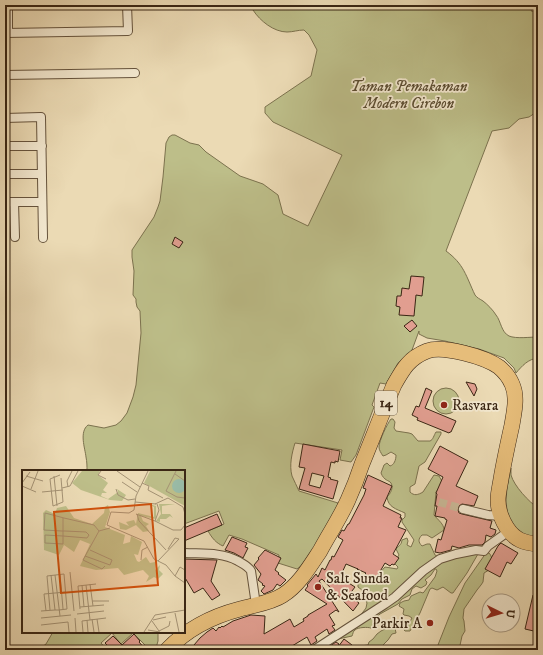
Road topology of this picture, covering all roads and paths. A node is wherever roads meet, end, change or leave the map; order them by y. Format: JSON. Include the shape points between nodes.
{"nodes":[{"id":1,"x":8,"y":5,"type":"edge"},
{"id":2,"x":127,"y":5,"type":"edge"},
{"id":3,"x":6,"y":33,"type":"edge"},
{"id":4,"x":135,"y":74,"type":"dead end"},
{"id":5,"x":5,"y":75,"type":"edge"},
{"id":6,"x":5,"y":118,"type":"edge"},
{"id":7,"x":5,"y":146,"type":"edge"},
{"id":8,"x":42,"y":146,"type":"junction"},
{"id":9,"x":5,"y":174,"type":"edge"},
{"id":10,"x":42,"y":174,"type":"junction"},
{"id":11,"x":5,"y":202,"type":"edge"},
{"id":12,"x":14,"y":202,"type":"junction"},
{"id":13,"x":42,"y":202,"type":"junction"},
{"id":14,"x":15,"y":238,"type":"dead end"},
{"id":15,"x":42,"y":238,"type":"dead end"},
{"id":16,"x":463,"y":509,"type":"tunnel mouth"},
{"id":17,"x":500,"y":516,"type":"junction"},
{"id":18,"x":509,"y":531,"type":"junction"},
{"id":19,"x":538,"y":544,"type":"edge"},
{"id":20,"x":185,"y":553,"type":"edge"},
{"id":21,"x":256,"y":605,"type":"junction"},
{"id":22,"x":167,"y":650,"type":"edge"},
{"id":23,"x":314,"y":650,"type":"edge"}],
"edges":[{"from":1,"to":3,"type":"street"},
{"from":2,"to":3,"type":"street","via":[[128,31]]},
{"from":4,"to":5,"type":"street"},
{"from":6,"to":8,"type":"street","via":[[41,117]]},
{"from":7,"to":8,"type":"street"},
{"from":8,"to":10,"type":"street"},
{"from":9,"to":10,"type":"street"},
{"from":10,"to":13,"type":"street"},
{"from":11,"to":12,"type":"street"},
{"from":12,"to":13,"type":"street"},
{"from":12,"to":14,"type":"street"},
{"from":13,"to":15,"type":"street"},
{"from":16,"to":17,"type":"street"},
{"from":17,"to":18,"type":"highway","number":"14"},
{"from":17,"to":21,"type":"highway","number":"14","via":[[498,495],[514,413],[515,394],[512,384],[505,372],[485,360],[456,352],[428,350],[416,356],[404,367],[394,385],[348,499],[312,562],[297,583],[286,593]]},
{"from":18,"to":19,"type":"highway","number":"14","via":[[514,537]]},
{"from":18,"to":23,"type":"street","via":[[484,551],[476,550],[440,559],[422,571],[385,604]]},
{"from":20,"to":21,"type":"street","via":[[227,556],[249,568]]},
{"from":21,"to":22,"type":"highway","number":"14","via":[[218,616],[195,628]]}]}
